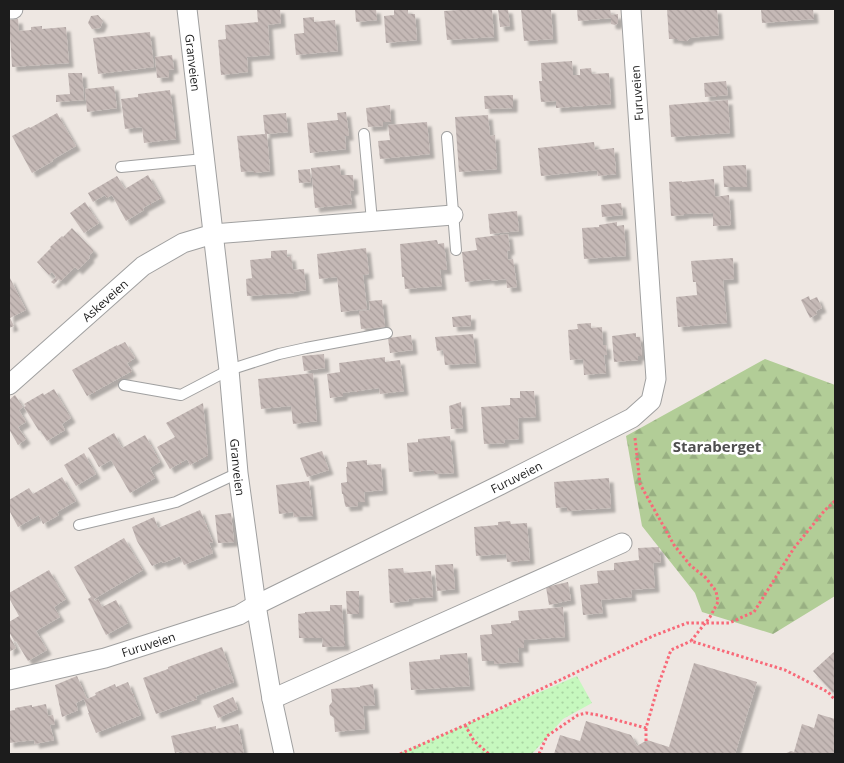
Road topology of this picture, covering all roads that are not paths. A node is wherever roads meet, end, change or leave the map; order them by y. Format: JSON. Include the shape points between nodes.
{"nodes":[{"id":1,"x":9,"y":9,"type":"edge"},
{"id":2,"x":13,"y":9,"type":"edge"},
{"id":3,"x":187,"y":9,"type":"edge"},
{"id":4,"x":631,"y":9,"type":"edge"},
{"id":5,"x":364,"y":134,"type":"dead end"},
{"id":6,"x":447,"y":137,"type":"dead end"},
{"id":7,"x":204,"y":159,"type":"junction"},
{"id":8,"x":121,"y":167,"type":"dead end"},
{"id":9,"x":453,"y":215,"type":"junction"},
{"id":10,"x":372,"y":222,"type":"junction"},
{"id":11,"x":213,"y":234,"type":"junction"},
{"id":12,"x":456,"y":250,"type":"dead end"},
{"id":13,"x":388,"y":333,"type":"dead end"},
{"id":14,"x":229,"y":370,"type":"junction"},
{"id":15,"x":9,"y":385,"type":"edge"},
{"id":16,"x":124,"y":385,"type":"dead end"},
{"id":17,"x":238,"y":473,"type":"junction"},
{"id":18,"x":79,"y":526,"type":"dead end"},
{"id":19,"x":622,"y":544,"type":"dead end"},
{"id":20,"x":256,"y":605,"type":"junction"},
{"id":21,"x":9,"y":680,"type":"edge"},
{"id":22,"x":272,"y":699,"type":"junction"},
{"id":23,"x":284,"y":754,"type":"edge"}],
"edges":[{"from":1,"to":2,"type":"street"},
{"from":3,"to":7,"type":"street","name":"Granveien"},
{"from":4,"to":20,"type":"street","name":"Furuveien","via":[[656,379],[651,401],[632,418]]},
{"from":5,"to":10,"type":"lane"},
{"from":6,"to":9,"type":"lane"},
{"from":7,"to":8,"type":"lane"},
{"from":7,"to":11,"type":"street","name":"Granveien"},
{"from":9,"to":10,"type":"street"},
{"from":9,"to":12,"type":"lane"},
{"from":10,"to":11,"type":"street"},
{"from":11,"to":14,"type":"street","name":"Granveien"},
{"from":11,"to":15,"type":"street","name":"Askeveien","via":[[184,243],[143,266]]},
{"from":13,"to":14,"type":"lane","via":[[279,354]]},
{"from":14,"to":16,"type":"lane","via":[[181,394]]},
{"from":14,"to":17,"type":"street","name":"Granveien"},
{"from":17,"to":18,"type":"lane","via":[[176,502]]},
{"from":17,"to":20,"type":"street","name":"Granveien"},
{"from":19,"to":22,"type":"street"},
{"from":20,"to":21,"type":"street","name":"Furuveien","via":[[239,615],[105,658]]},
{"from":20,"to":22,"type":"street","name":"Granveien"},
{"from":22,"to":23,"type":"street","name":"Granveien"}]}
